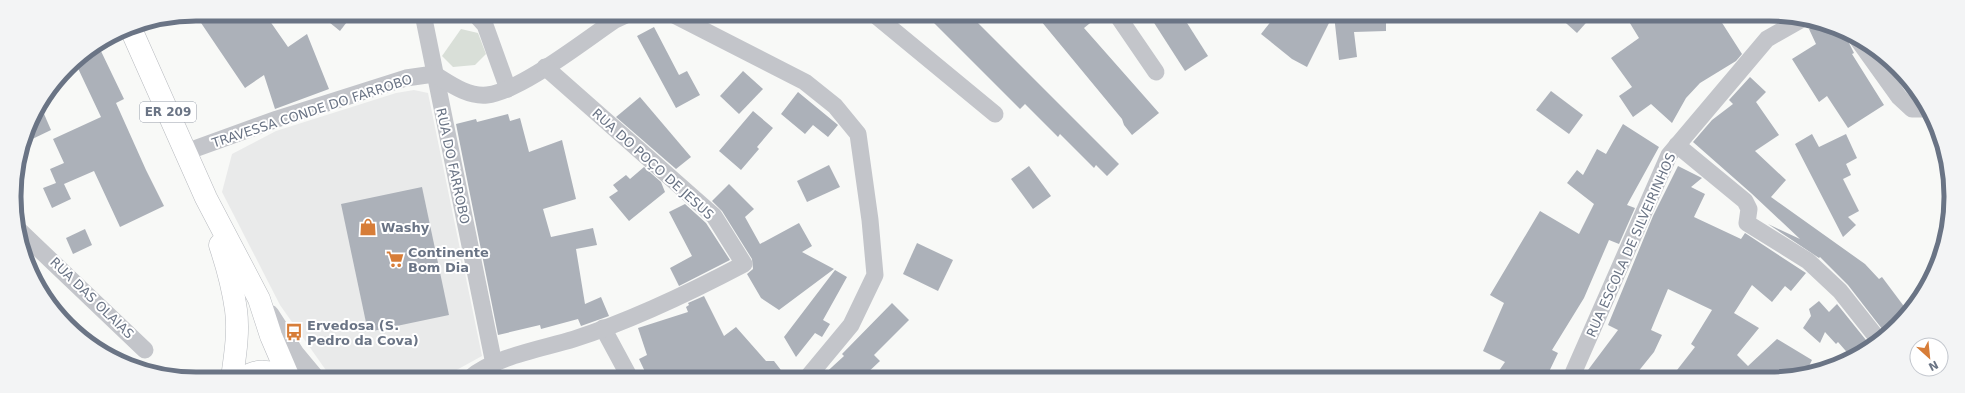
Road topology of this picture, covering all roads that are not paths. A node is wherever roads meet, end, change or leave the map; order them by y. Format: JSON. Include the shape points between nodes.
{"nodes":[{"id":1,"x":424,"y":21,"type":"edge"},
{"id":2,"x":481,"y":21,"type":"edge"},
{"id":3,"x":614,"y":21,"type":"edge"},
{"id":4,"x":686,"y":21,"type":"edge"},
{"id":5,"x":883,"y":21,"type":"edge"},
{"id":6,"x":1121,"y":21,"type":"edge"},
{"id":7,"x":1794,"y":23,"type":"edge"},
{"id":8,"x":133,"y":33,"type":"edge"},
{"id":9,"x":1866,"y":51,"type":"edge"},
{"id":10,"x":545,"y":68,"type":"junction"},
{"id":11,"x":1156,"y":72,"type":"dead end"},
{"id":12,"x":434,"y":74,"type":"junction"},
{"id":13,"x":508,"y":89,"type":"junction"},
{"id":14,"x":1920,"y":109,"type":"edge"},
{"id":15,"x":995,"y":114,"type":"dead end"},
{"id":16,"x":1677,"y":145,"type":"junction"},
{"id":17,"x":186,"y":152,"type":"junction"},
{"id":18,"x":206,"y":198,"type":"junction"},
{"id":19,"x":25,"y":236,"type":"edge"},
{"id":20,"x":259,"y":299,"type":"junction"},
{"id":21,"x":603,"y":328,"type":"junction"},
{"id":22,"x":1875,"y":336,"type":"edge"},
{"id":23,"x":145,"y":350,"type":"dead end"},
{"id":24,"x":494,"y":364,"type":"junction"},
{"id":25,"x":233,"y":372,"type":"edge"},
{"id":26,"x":256,"y":372,"type":"edge"},
{"id":27,"x":270,"y":372,"type":"edge"},
{"id":28,"x":287,"y":372,"type":"edge"},
{"id":29,"x":309,"y":372,"type":"edge"},
{"id":30,"x":477,"y":372,"type":"edge"},
{"id":31,"x":627,"y":372,"type":"edge"},
{"id":32,"x":812,"y":372,"type":"edge"},
{"id":33,"x":1574,"y":372,"type":"edge"}],
"edges":[{"from":1,"to":12,"type":"street","name":"RUA DO FARROBO"},
{"from":2,"to":13,"type":"street"},
{"from":3,"to":10,"type":"street"},
{"from":4,"to":32,"type":"street","via":[[805,82],[835,106],[858,134],[876,275],[851,325]]},
{"from":5,"to":15,"type":"street"},
{"from":6,"to":11,"type":"street"},
{"from":7,"to":16,"type":"street","name":"RUA ESCOLA DE SILVEIRINHOS","via":[[1767,39]]},
{"from":8,"to":17,"type":"main road","number":"ER 209"},
{"from":9,"to":14,"type":"street","via":[[1899,96],[1912,109]]},
{"from":10,"to":13,"type":"street"},
{"from":10,"to":21,"type":"street","name":"RUA DO POÇO DE JESUS","via":[[714,216],[744,264],[696,289]]},
{"from":12,"to":13,"type":"street","via":[[465,92],[486,95]]},
{"from":12,"to":17,"type":"street","name":"TRAVESSA CONDE DO FARROBO","via":[[406,78],[292,114]]},
{"from":12,"to":24,"type":"street","name":"RUA DO FARROBO"},
{"from":16,"to":22,"type":"street","via":[[1745,201],[1749,209],[1747,223],[1808,261],[1840,291]]},
{"from":16,"to":33,"type":"street","name":"RUA ESCOLA DE SILVEIRINHOS","via":[[1668,155]]},
{"from":17,"to":18,"type":"main road","number":"ER 209"},
{"from":18,"to":20,"type":"main road","number":"ER 209"},
{"from":18,"to":25,"type":"main road","number":"ER 209","via":[[226,264],[236,312]]},
{"from":19,"to":23,"type":"street","name":"RUA DAS OLAIAS"},
{"from":20,"to":28,"type":"main road","number":"ER 209"},
{"from":20,"to":29,"type":"street","via":[[294,354]]},
{"from":21,"to":24,"type":"street","name":"RUA DO POÇO DE JESUS"},
{"from":21,"to":31,"type":"street"},
{"from":24,"to":30,"type":"street","name":"RUA DO POÇO DE JESUS"},
{"from":26,"to":27,"type":"main road"}]}
